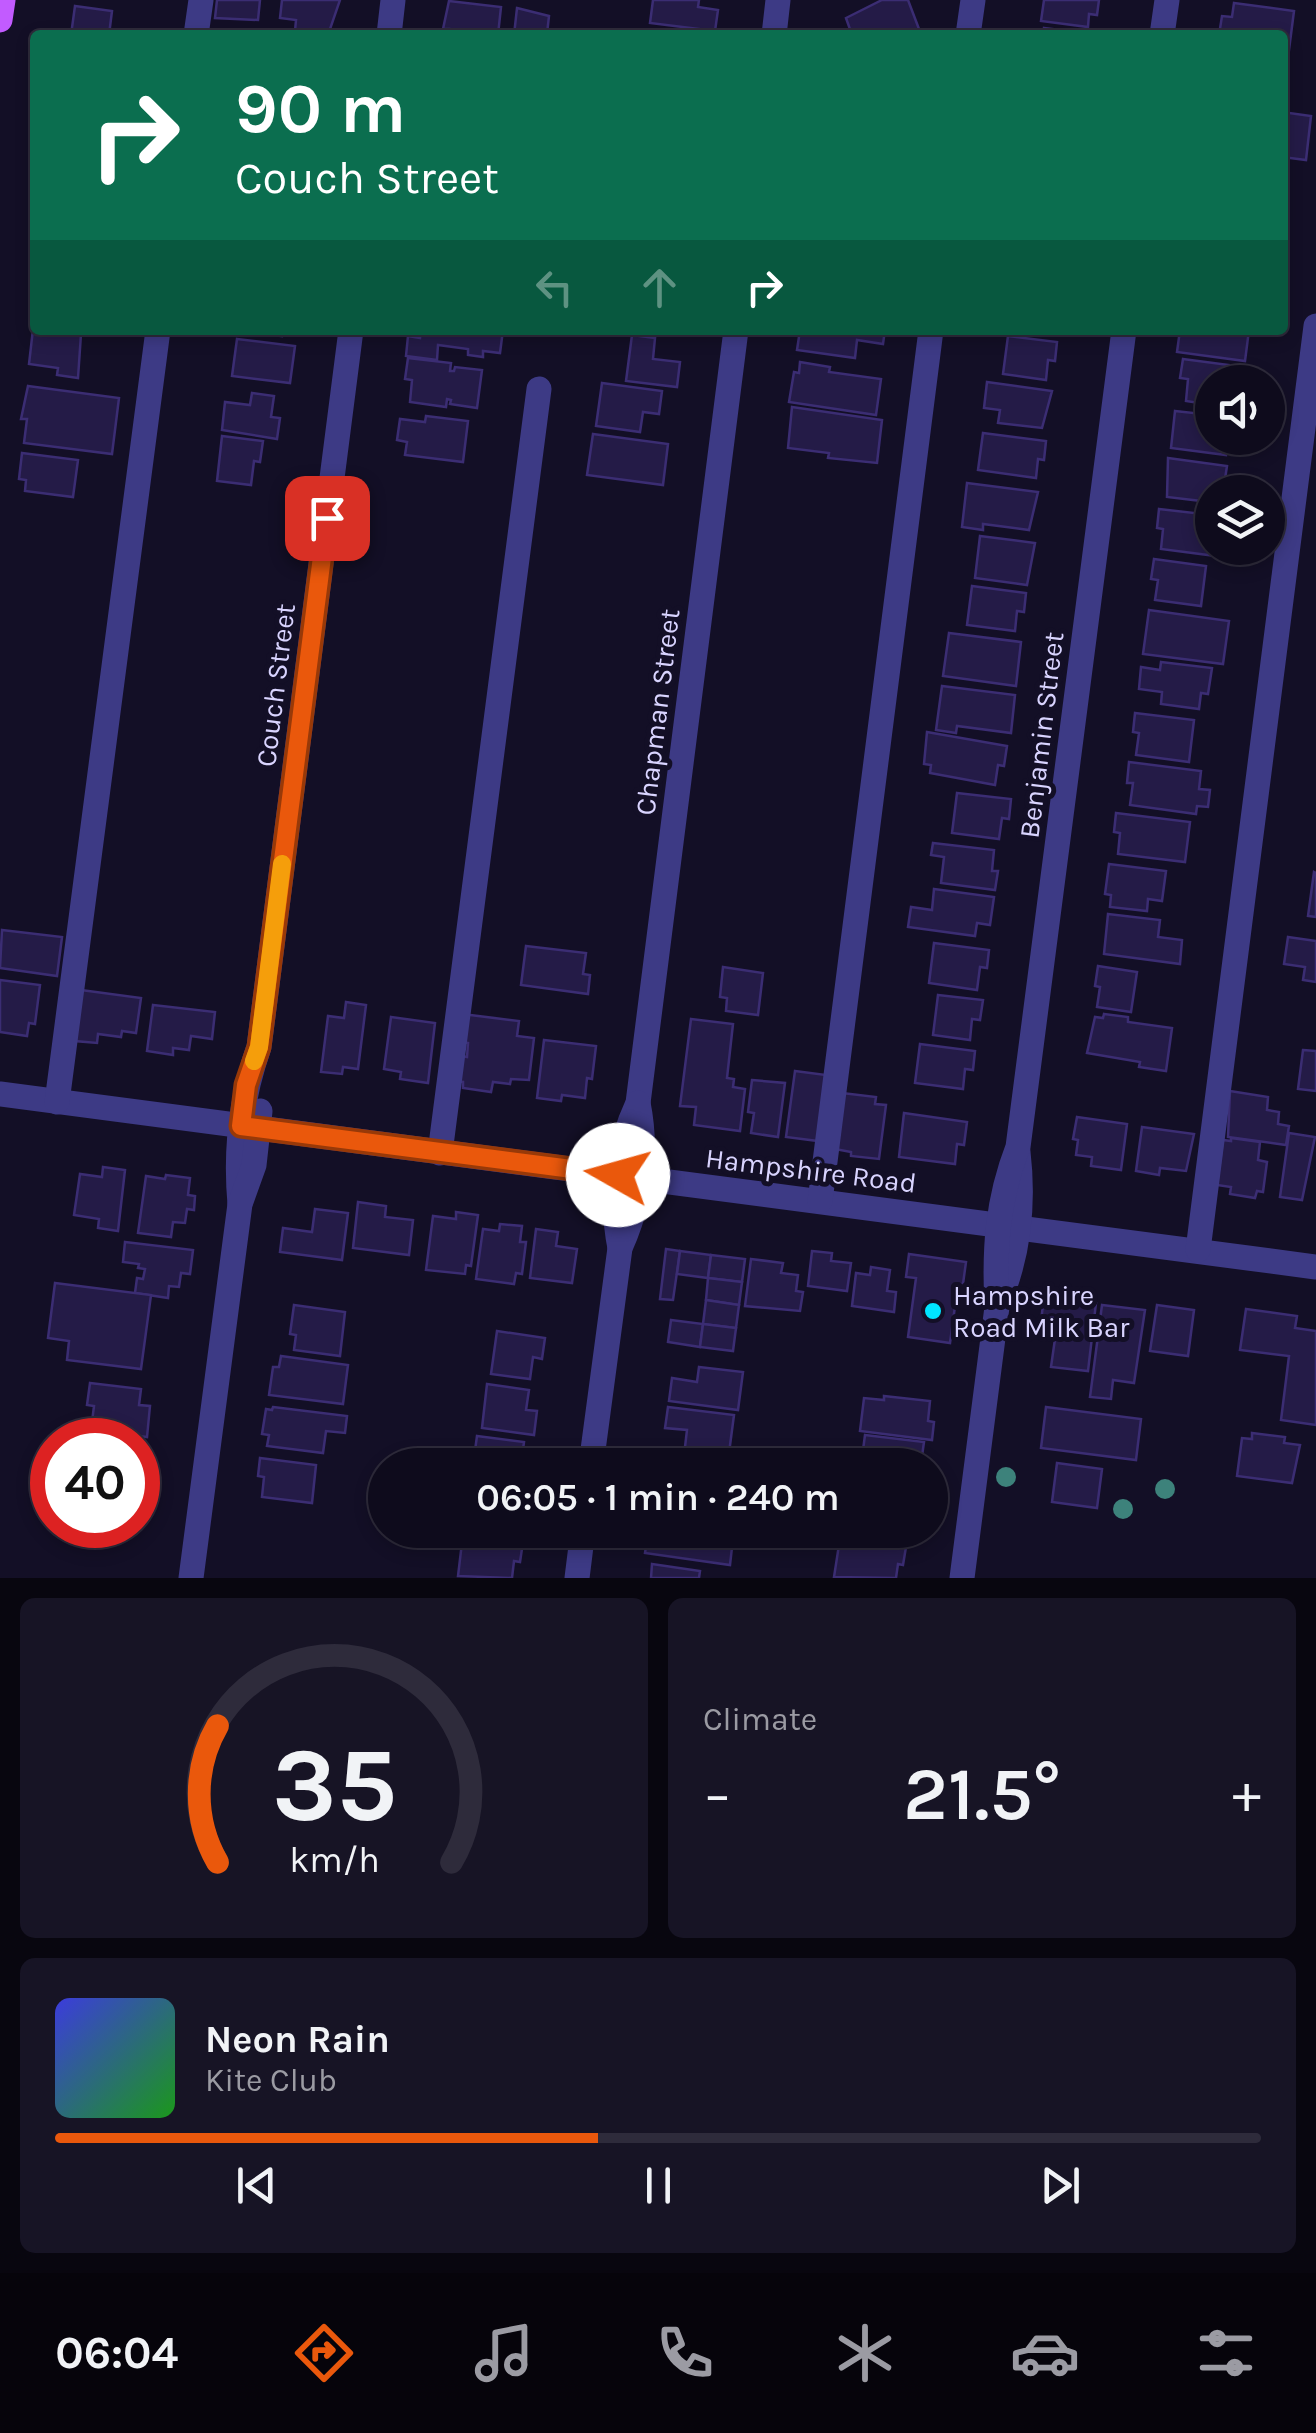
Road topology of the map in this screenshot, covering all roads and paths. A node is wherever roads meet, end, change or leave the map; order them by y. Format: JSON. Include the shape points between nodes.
{"nodes":[{"id":1,"x":3,"y":0,"type":"edge"},
{"id":2,"x":201,"y":0,"type":"edge"},
{"id":3,"x":393,"y":0,"type":"edge"},
{"id":4,"x":778,"y":0,"type":"edge"},
{"id":5,"x":972,"y":0,"type":"edge"},
{"id":6,"x":1166,"y":0,"type":"edge"},
{"id":7,"x":0,"y":20,"type":"edge"},
{"id":8,"x":197,"y":30,"type":"edge"},
{"id":9,"x":390,"y":30,"type":"edge"},
{"id":10,"x":775,"y":30,"type":"edge"},
{"id":11,"x":969,"y":30,"type":"edge"},
{"id":12,"x":1163,"y":30,"type":"edge"},
{"id":13,"x":1316,"y":326,"type":"edge"},
{"id":14,"x":157,"y":335,"type":"edge"},
{"id":15,"x":350,"y":335,"type":"edge"},
{"id":16,"x":735,"y":335,"type":"edge"},
{"id":17,"x":930,"y":335,"type":"edge"},
{"id":18,"x":1123,"y":335,"type":"edge"},
{"id":19,"x":539,"y":389,"type":"dead end"},
{"id":20,"x":0,"y":1094,"type":"edge"},
{"id":21,"x":57,"y":1102,"type":"junction"},
{"id":22,"x":249,"y":1126,"type":"junction"},
{"id":23,"x":440,"y":1152,"type":"junction"},
{"id":24,"x":629,"y":1177,"type":"junction"},
{"id":25,"x":820,"y":1201,"type":"junction"},
{"id":26,"x":1008,"y":1226,"type":"junction"},
{"id":27,"x":1198,"y":1250,"type":"junction"},
{"id":28,"x":1316,"y":1267,"type":"edge"},
{"id":29,"x":594,"y":1448,"type":"edge"},
{"id":30,"x":581,"y":1548,"type":"edge"},
{"id":31,"x":191,"y":1578,"type":"edge"},
{"id":32,"x":577,"y":1578,"type":"edge"},
{"id":33,"x":962,"y":1578,"type":"edge"}],
"edges":[{"from":1,"to":7,"type":"main road"},
{"from":2,"to":8,"type":"street"},
{"from":3,"to":9,"type":"street"},
{"from":4,"to":10,"type":"street"},
{"from":5,"to":11,"type":"street"},
{"from":6,"to":12,"type":"street"},
{"from":13,"to":27,"type":"street"},
{"from":14,"to":21,"type":"street"},
{"from":15,"to":22,"type":"street","name":"Couch Street","via":[[259,1047],[246,1085]]},
{"from":16,"to":24,"type":"street","name":"Chapman Street","via":[[638,1102],[622,1136]]},
{"from":17,"to":25,"type":"street"},
{"from":18,"to":26,"type":"street","name":"Benjamin Street","via":[[1018,1147],[1003,1185]]},
{"from":19,"to":23,"type":"street"},
{"from":20,"to":21,"type":"street","name":"Hampshire Road"},
{"from":21,"to":22,"type":"street","name":"Hampshire Road"},
{"from":22,"to":23,"type":"street","name":"Hampshire Road"},
{"from":22,"to":31,"type":"street","name":"Couch Street","via":[[236,1162],[240,1204]]},
{"from":23,"to":24,"type":"street","name":"Hampshire Road"},
{"from":24,"to":25,"type":"street","name":"Hampshire Road"},
{"from":24,"to":29,"type":"street","name":"Chapman Street","via":[[634,1216],[620,1248]]},
{"from":25,"to":26,"type":"street","name":"Hampshire Road"},
{"from":26,"to":27,"type":"street","name":"Hampshire Road"},
{"from":26,"to":33,"type":"street","name":"Benjamin Street","via":[[1013,1266],[997,1307]]},
{"from":27,"to":28,"type":"street","name":"Hampshire Road"},
{"from":30,"to":32,"type":"street"}]}
